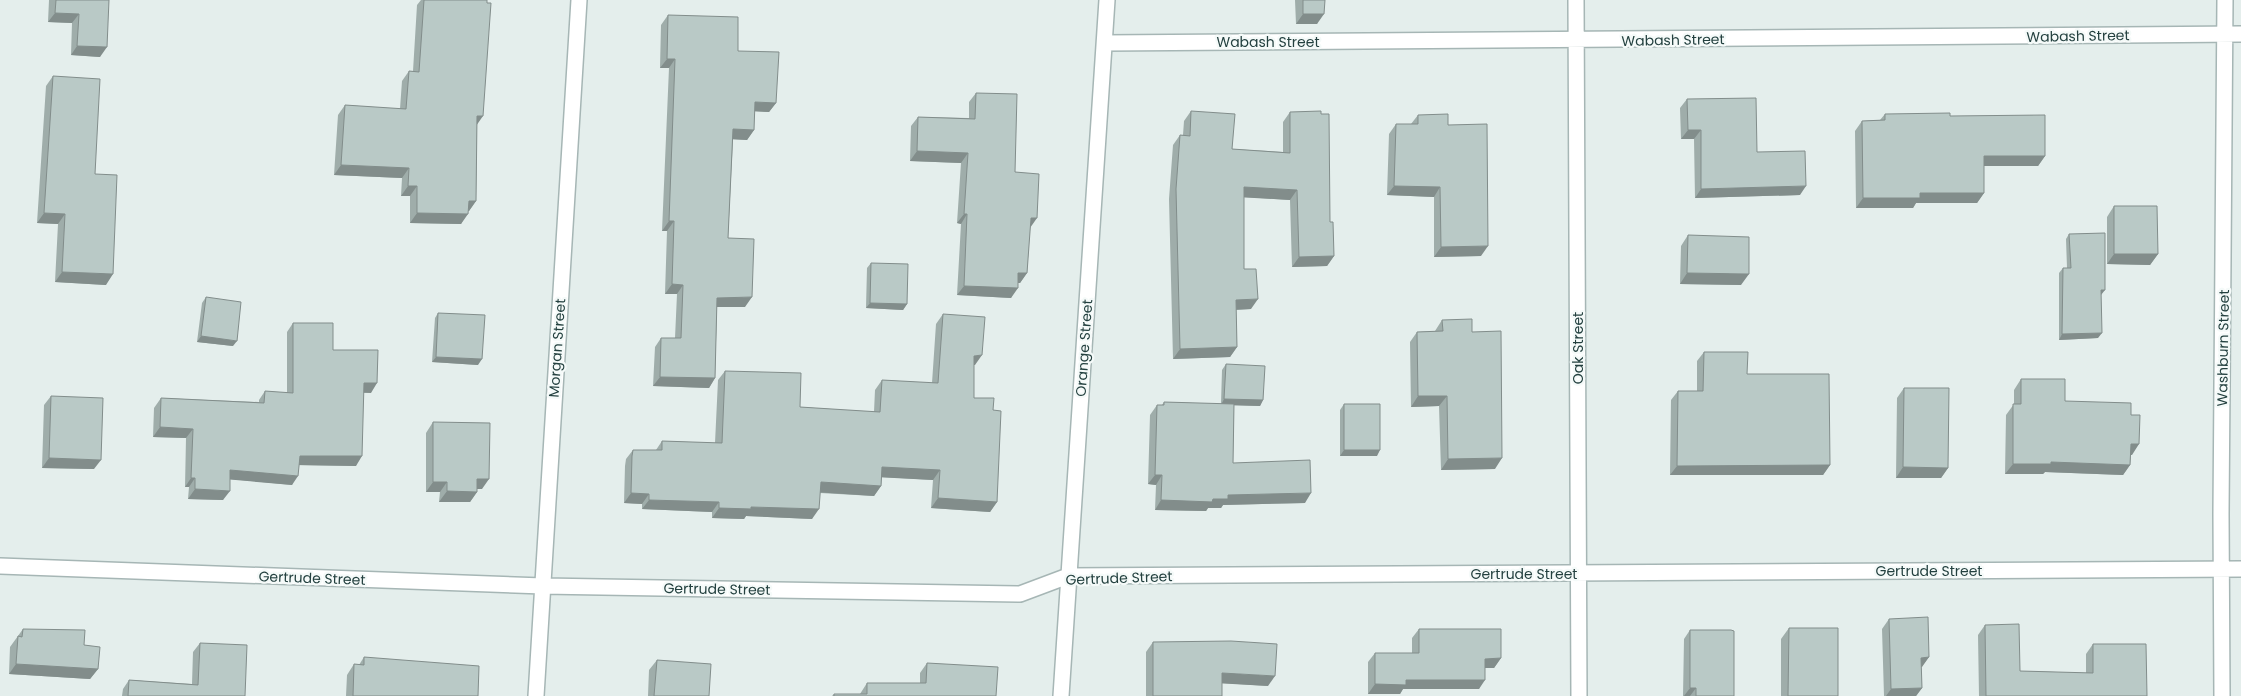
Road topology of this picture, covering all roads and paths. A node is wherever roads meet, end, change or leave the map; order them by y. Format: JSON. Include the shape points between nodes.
{"nodes":[{"id":1,"x":579,"y":0,"type":"edge"},
{"id":2,"x":1108,"y":0,"type":"edge"},
{"id":3,"x":1576,"y":0,"type":"edge"},
{"id":4,"x":2225,"y":0,"type":"edge"},
{"id":5,"x":2233,"y":34,"type":"edge"},
{"id":6,"x":1577,"y":40,"type":"junction"},
{"id":7,"x":1104,"y":43,"type":"junction"},
{"id":8,"x":0,"y":566,"type":"edge"},
{"id":9,"x":2221,"y":569,"type":"junction"},
{"id":10,"x":2241,"y":569,"type":"edge"},
{"id":11,"x":1578,"y":573,"type":"junction"},
{"id":12,"x":1068,"y":576,"type":"junction"},
{"id":13,"x":543,"y":586,"type":"junction"},
{"id":14,"x":536,"y":696,"type":"edge"},
{"id":15,"x":1061,"y":696,"type":"edge"},
{"id":16,"x":1579,"y":696,"type":"edge"},
{"id":17,"x":2222,"y":696,"type":"edge"}],
"edges":[{"from":1,"to":13,"type":"street","name":"Morgan Street"},
{"from":2,"to":7,"type":"street","name":"Orange Street"},
{"from":3,"to":6,"type":"street","name":"Oak Street"},
{"from":4,"to":5,"type":"street","name":"Washburn Street"},
{"from":5,"to":6,"type":"street","name":"Wabash Street"},
{"from":5,"to":9,"type":"street","name":"Washburn Street"},
{"from":6,"to":7,"type":"street","name":"Wabash Street"},
{"from":6,"to":11,"type":"street","name":"Oak Street"},
{"from":7,"to":12,"type":"street","name":"Orange Street"},
{"from":8,"to":13,"type":"street","name":"Gertrude Street"},
{"from":9,"to":10,"type":"street","name":"Gertrude Street"},
{"from":9,"to":11,"type":"street","name":"Gertrude Street"},
{"from":9,"to":17,"type":"street","name":"Washburn Street"},
{"from":11,"to":12,"type":"street","name":"Gertrude Street"},
{"from":11,"to":16,"type":"street","name":"Oak Street"},
{"from":12,"to":13,"type":"street","name":"Gertrude Street","via":[[1020,594]]},
{"from":12,"to":15,"type":"street","name":"Orange Street"},
{"from":13,"to":14,"type":"street","name":"Morgan Street"}]}
